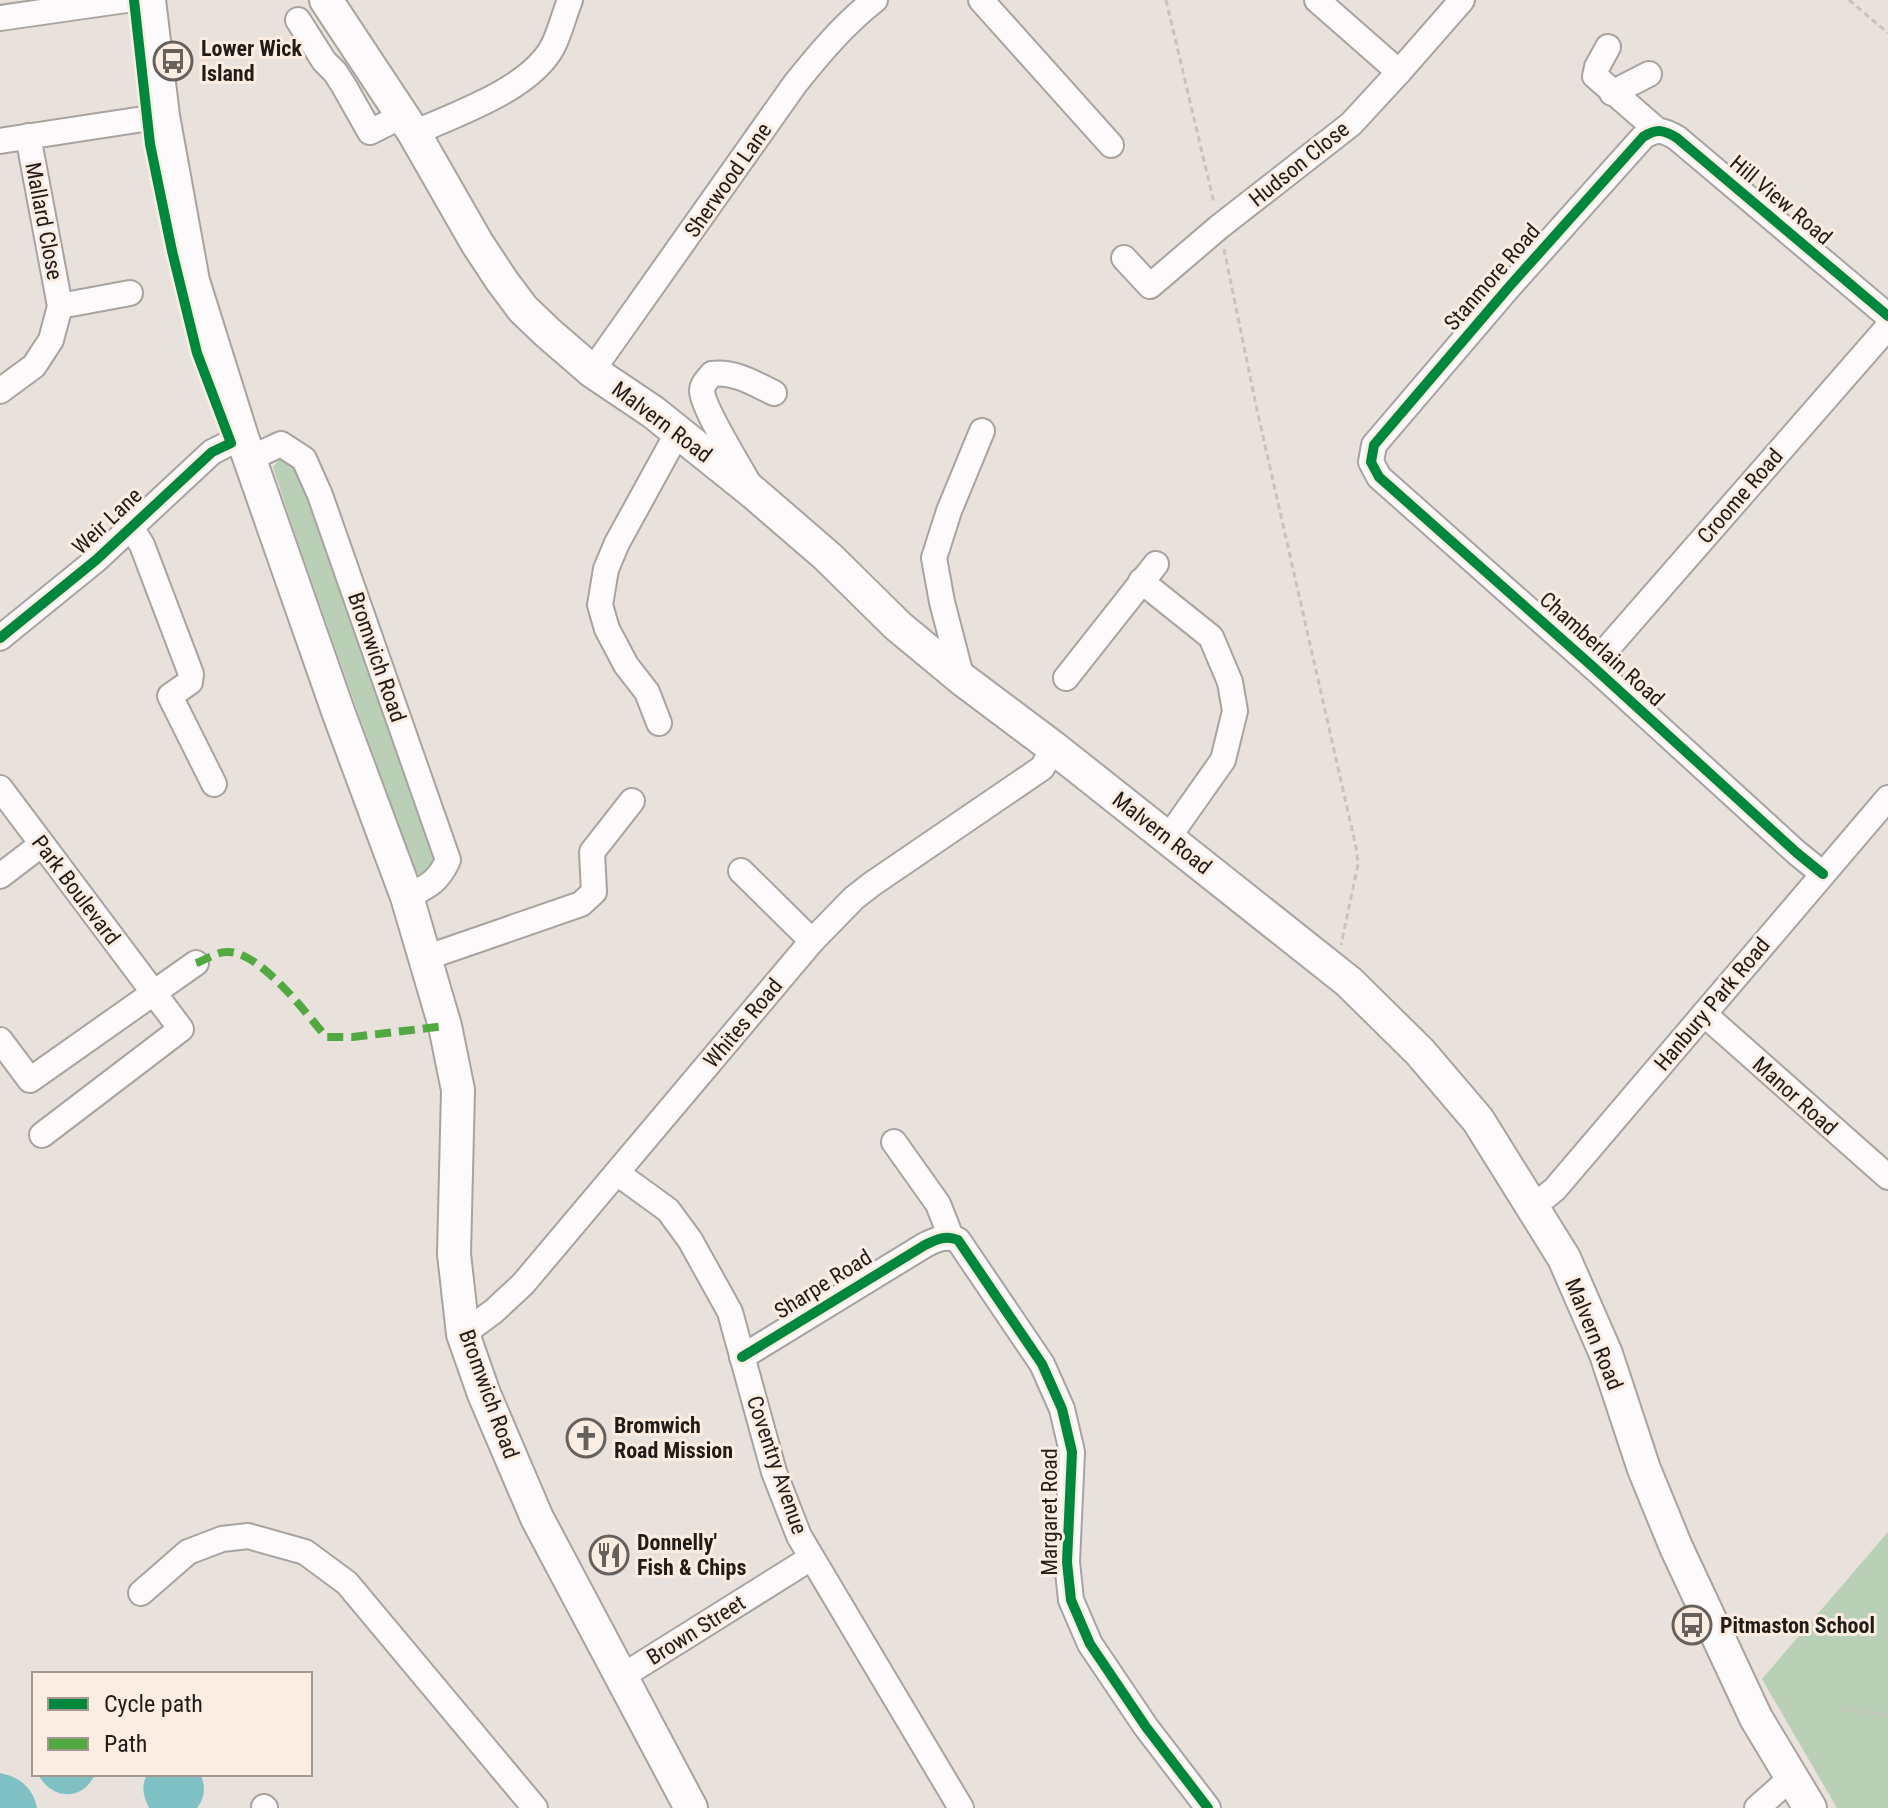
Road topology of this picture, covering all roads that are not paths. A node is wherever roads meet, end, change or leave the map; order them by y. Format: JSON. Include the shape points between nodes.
{"nodes":[{"id":1,"x":126,"y":0,"type":"edge"},
{"id":2,"x":149,"y":0,"type":"edge"},
{"id":3,"x":326,"y":0,"type":"edge"},
{"id":4,"x":570,"y":0,"type":"edge"},
{"id":5,"x":875,"y":0,"type":"edge"},
{"id":6,"x":981,"y":0,"type":"edge"},
{"id":7,"x":1317,"y":0,"type":"edge"},
{"id":8,"x":1462,"y":0,"type":"edge"},
{"id":9,"x":28,"y":7,"type":"edge"},
{"id":10,"x":0,"y":18,"type":"edge"},
{"id":11,"x":298,"y":20,"type":"dead end"},
{"id":12,"x":1608,"y":47,"type":"dead end"},
{"id":13,"x":1399,"y":72,"type":"junction"},
{"id":14,"x":1649,"y":74,"type":"dead end"},
{"id":15,"x":1612,"y":93,"type":"junction"},
{"id":16,"x":163,"y":116,"type":"junction"},
{"id":17,"x":408,"y":124,"type":"junction"},
{"id":18,"x":1650,"y":134,"type":"junction"},
{"id":19,"x":28,"y":136,"type":"junction"},
{"id":20,"x":0,"y":141,"type":"edge"},
{"id":21,"x":1111,"y":145,"type":"dead end"},
{"id":22,"x":1124,"y":258,"type":"dead end"},
{"id":23,"x":130,"y":293,"type":"dead end"},
{"id":24,"x":60,"y":306,"type":"junction"},
{"id":25,"x":1888,"y":316,"type":"edge"},
{"id":26,"x":1888,"y":327,"type":"edge"},
{"id":27,"x":592,"y":371,"type":"junction"},
{"id":28,"x":0,"y":391,"type":"edge"},
{"id":29,"x":774,"y":393,"type":"dead end"},
{"id":30,"x":982,"y":431,"type":"dead end"},
{"id":31,"x":678,"y":432,"type":"junction"},
{"id":32,"x":1374,"y":445,"type":"joint"},
{"id":33,"x":247,"y":448,"type":"junction"},
{"id":34,"x":754,"y":493,"type":"junction"},
{"id":35,"x":131,"y":527,"type":"junction"},
{"id":36,"x":0,"y":638,"type":"edge"},
{"id":37,"x":1592,"y":666,"type":"junction"},
{"id":38,"x":1066,"y":678,"type":"dead end"},
{"id":39,"x":962,"y":679,"type":"junction"},
{"id":40,"x":659,"y":723,"type":"dead end"},
{"id":41,"x":1054,"y":748,"type":"junction"},
{"id":42,"x":214,"y":784,"type":"dead end"},
{"id":43,"x":0,"y":788,"type":"edge"},
{"id":44,"x":1888,"y":798,"type":"edge"},
{"id":45,"x":632,"y":801,"type":"dead end"},
{"id":46,"x":1168,"y":838,"type":"junction"},
{"id":47,"x":42,"y":844,"type":"junction"},
{"id":48,"x":741,"y":871,"type":"dead end"},
{"id":49,"x":1823,"y":874,"type":"junction"},
{"id":50,"x":0,"y":876,"type":"edge"},
{"id":51,"x":407,"y":897,"type":"junction"},
{"id":52,"x":812,"y":941,"type":"junction"},
{"id":53,"x":425,"y":958,"type":"junction"},
{"id":54,"x":196,"y":963,"type":"dead end"},
{"id":55,"x":153,"y":992,"type":"junction"},
{"id":56,"x":1704,"y":1014,"type":"junction"},
{"id":57,"x":0,"y":1040,"type":"edge"},
{"id":58,"x":42,"y":1135,"type":"dead end"},
{"id":59,"x":894,"y":1142,"type":"dead end"},
{"id":60,"x":617,"y":1173,"type":"junction"},
{"id":61,"x":1888,"y":1177,"type":"edge"},
{"id":62,"x":1533,"y":1207,"type":"junction"},
{"id":63,"x":951,"y":1237,"type":"junction"},
{"id":64,"x":463,"y":1334,"type":"junction"},
{"id":65,"x":742,"y":1357,"type":"junction"},
{"id":66,"x":811,"y":1558,"type":"junction"},
{"id":67,"x":141,"y":1593,"type":"dead end"},
{"id":68,"x":621,"y":1677,"type":"junction"},
{"id":69,"x":1792,"y":1777,"type":"junction"},
{"id":70,"x":535,"y":1808,"type":"edge"},
{"id":71,"x":691,"y":1808,"type":"edge"},
{"id":72,"x":961,"y":1808,"type":"edge"},
{"id":73,"x":1208,"y":1808,"type":"edge"},
{"id":74,"x":1757,"y":1808,"type":"edge"},
{"id":75,"x":1810,"y":1808,"type":"edge"}],
"edges":[{"from":1,"to":9,"type":"street"},
{"from":2,"to":16,"type":"main road","name":"Bromwich Road"},
{"from":3,"to":17,"type":"main road","name":"Malvern Road"},
{"from":4,"to":17,"type":"street","via":[[540,65],[501,93]]},
{"from":5,"to":27,"type":"street","name":"Sherwood Lane","via":[[795,84]]},
{"from":6,"to":21,"type":"street"},
{"from":7,"to":13,"type":"street"},
{"from":8,"to":13,"type":"street","name":"Hudson Close"},
{"from":9,"to":10,"type":"street"},
{"from":11,"to":17,"type":"street","via":[[370,132]]},
{"from":12,"to":15,"type":"street","via":[[1595,76]]},
{"from":13,"to":22,"type":"street","name":"Hudson Close","via":[[1351,124],[1150,286]]},
{"from":14,"to":15,"type":"street"},
{"from":15,"to":18,"type":"street","name":"Hill View Road"},
{"from":16,"to":19,"type":"street"},
{"from":16,"to":33,"type":"main road","name":"Bromwich Road","via":[[193,281]]},
{"from":17,"to":27,"type":"main road","name":"Malvern Road","via":[[502,281],[523,309]]},
{"from":18,"to":25,"type":"street","name":"Hill View Road","via":[[1666,132],[1677,138]]},
{"from":18,"to":32,"type":"street","name":"Stanmore Road"},
{"from":19,"to":20,"type":"street"},
{"from":19,"to":24,"type":"street","name":"Mallard Close"},
{"from":23,"to":24,"type":"street","name":"Mallard Close"},
{"from":24,"to":28,"type":"street","name":"Mallard Close","via":[[51,340],[34,366]]},
{"from":26,"to":37,"type":"street","name":"Croome Road"},
{"from":27,"to":31,"type":"main road","name":"Malvern Road"},
{"from":29,"to":34,"type":"street","via":[[720,373],[712,374],[702,390]]},
{"from":30,"to":39,"type":"street","via":[[934,558]]},
{"from":31,"to":34,"type":"main road","name":"Malvern Road"},
{"from":31,"to":40,"type":"street","via":[[617,543],[601,587],[607,629],[647,692]]},
{"from":32,"to":37,"type":"street","name":"Chamberlain Road","via":[[1371,462],[1379,477]]},
{"from":33,"to":35,"type":"street","name":"Weir Lane","via":[[212,452]]},
{"from":33,"to":51,"type":"main road","name":"Bromwich Road"},
{"from":33,"to":51,"type":"street","name":"Bromwich Road","via":[[281,444],[304,459],[320,495],[448,860],[442,874]]},
{"from":34,"to":39,"type":"main road","name":"Malvern Road"},
{"from":35,"to":36,"type":"street","name":"Weir Lane"},
{"from":35,"to":42,"type":"street","via":[[191,674],[190,682],[170,696]]},
{"from":37,"to":49,"type":"street","name":"Chamberlain Road"},
{"from":38,"to":46,"type":"street","via":[[1141,582],[1211,637],[1230,682],[1235,711],[1223,760]]},
{"from":39,"to":41,"type":"main road","name":"Malvern Road"},
{"from":41,"to":46,"type":"main road","name":"Malvern Road"},
{"from":41,"to":52,"type":"street","name":"Whites Road","via":[[1042,768],[863,891]]},
{"from":43,"to":47,"type":"street","name":"Park Boulevard"},
{"from":44,"to":49,"type":"street","name":"Hanbury Park Road"},
{"from":45,"to":53,"type":"street","via":[[592,852],[594,892],[581,904]]},
{"from":46,"to":62,"type":"main road","name":"Malvern Road","via":[[1349,982],[1420,1052],[1478,1120]]},
{"from":47,"to":50,"type":"street"},
{"from":47,"to":55,"type":"street","name":"Park Boulevard"},
{"from":48,"to":52,"type":"street"},
{"from":49,"to":56,"type":"street","name":"Hanbury Park Road"},
{"from":51,"to":53,"type":"main road","name":"Bromwich Road"},
{"from":52,"to":60,"type":"street","name":"Whites Road"},
{"from":53,"to":64,"type":"main road","name":"Bromwich Road","via":[[458,1090],[454,1254]]},
{"from":54,"to":55,"type":"street"},
{"from":55,"to":57,"type":"street","via":[[30,1080]]},
{"from":55,"to":58,"type":"street","name":"Park Boulevard","via":[[181,1029]]},
{"from":56,"to":61,"type":"street","name":"Manor Road"},
{"from":56,"to":62,"type":"street","name":"Hanbury Park Road","via":[[1555,1189]]},
{"from":59,"to":63,"type":"street","name":"Margaret Road","via":[[938,1204]]},
{"from":60,"to":64,"type":"street","name":"Whites Road","via":[[523,1284]]},
{"from":60,"to":65,"type":"street","name":"Coventry Avenue","via":[[668,1210],[690,1240],[730,1312]]},
{"from":62,"to":69,"type":"main road","name":"Malvern Road","via":[[1564,1258],[1606,1354],[1676,1547],[1756,1718]]},
{"from":63,"to":65,"type":"street","name":"Sharpe Road","via":[[925,1245]]},
{"from":63,"to":73,"type":"street","name":"Margaret Road","via":[[1042,1364],[1062,1409],[1072,1452],[1067,1562],[1071,1600],[1090,1644]]},
{"from":64,"to":68,"type":"main road","name":"Bromwich Road","via":[[537,1518]]},
{"from":65,"to":66,"type":"street","name":"Coventry Avenue","via":[[774,1472]]},
{"from":66,"to":68,"type":"street","name":"Brown Street"},
{"from":66,"to":72,"type":"street","name":"Coventry Avenue"},
{"from":67,"to":70,"type":"street","via":[[188,1552],[222,1539],[248,1536],[305,1552],[347,1583]]},
{"from":68,"to":71,"type":"main road","name":"Bromwich Road"},
{"from":69,"to":74,"type":"street"},
{"from":69,"to":75,"type":"main road","name":"Malvern Road"}]}
